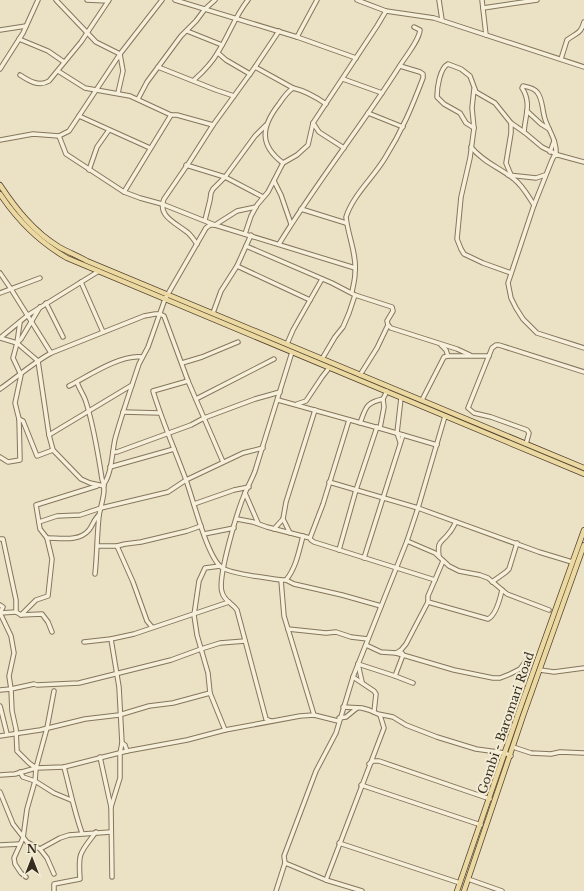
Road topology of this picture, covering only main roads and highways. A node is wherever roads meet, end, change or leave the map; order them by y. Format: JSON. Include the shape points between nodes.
{"nodes":[{"id":1,"x":0,"y":185,"type":"edge"},
{"id":2,"x":0,"y":194,"type":"edge"},
{"id":3,"x":166,"y":296,"type":"junction"},
{"id":4,"x":584,"y":468,"type":"edge"},
{"id":5,"x":584,"y":474,"type":"edge"},
{"id":6,"x":584,"y":530,"type":"edge"},
{"id":7,"x":584,"y":545,"type":"edge"},
{"id":8,"x":575,"y":562,"type":"junction"},
{"id":9,"x":458,"y":891,"type":"edge"},
{"id":10,"x":464,"y":891,"type":"edge"}],
"edges":[{"from":1,"to":3,"type":"main road","via":[[28,222],[59,247]]},
{"from":2,"to":3,"type":"main road","via":[[22,223],[38,238],[67,258]]},
{"from":3,"to":4,"type":"main road"},
{"from":3,"to":5,"type":"main road","via":[[329,368]]},
{"from":6,"to":8,"type":"main road"},
{"from":7,"to":8,"type":"main road"},
{"from":8,"to":9,"type":"main road","name":"Gombi - Baromari Road"},
{"from":8,"to":10,"type":"main road","name":"Gombi - Baromari Road"}]}
